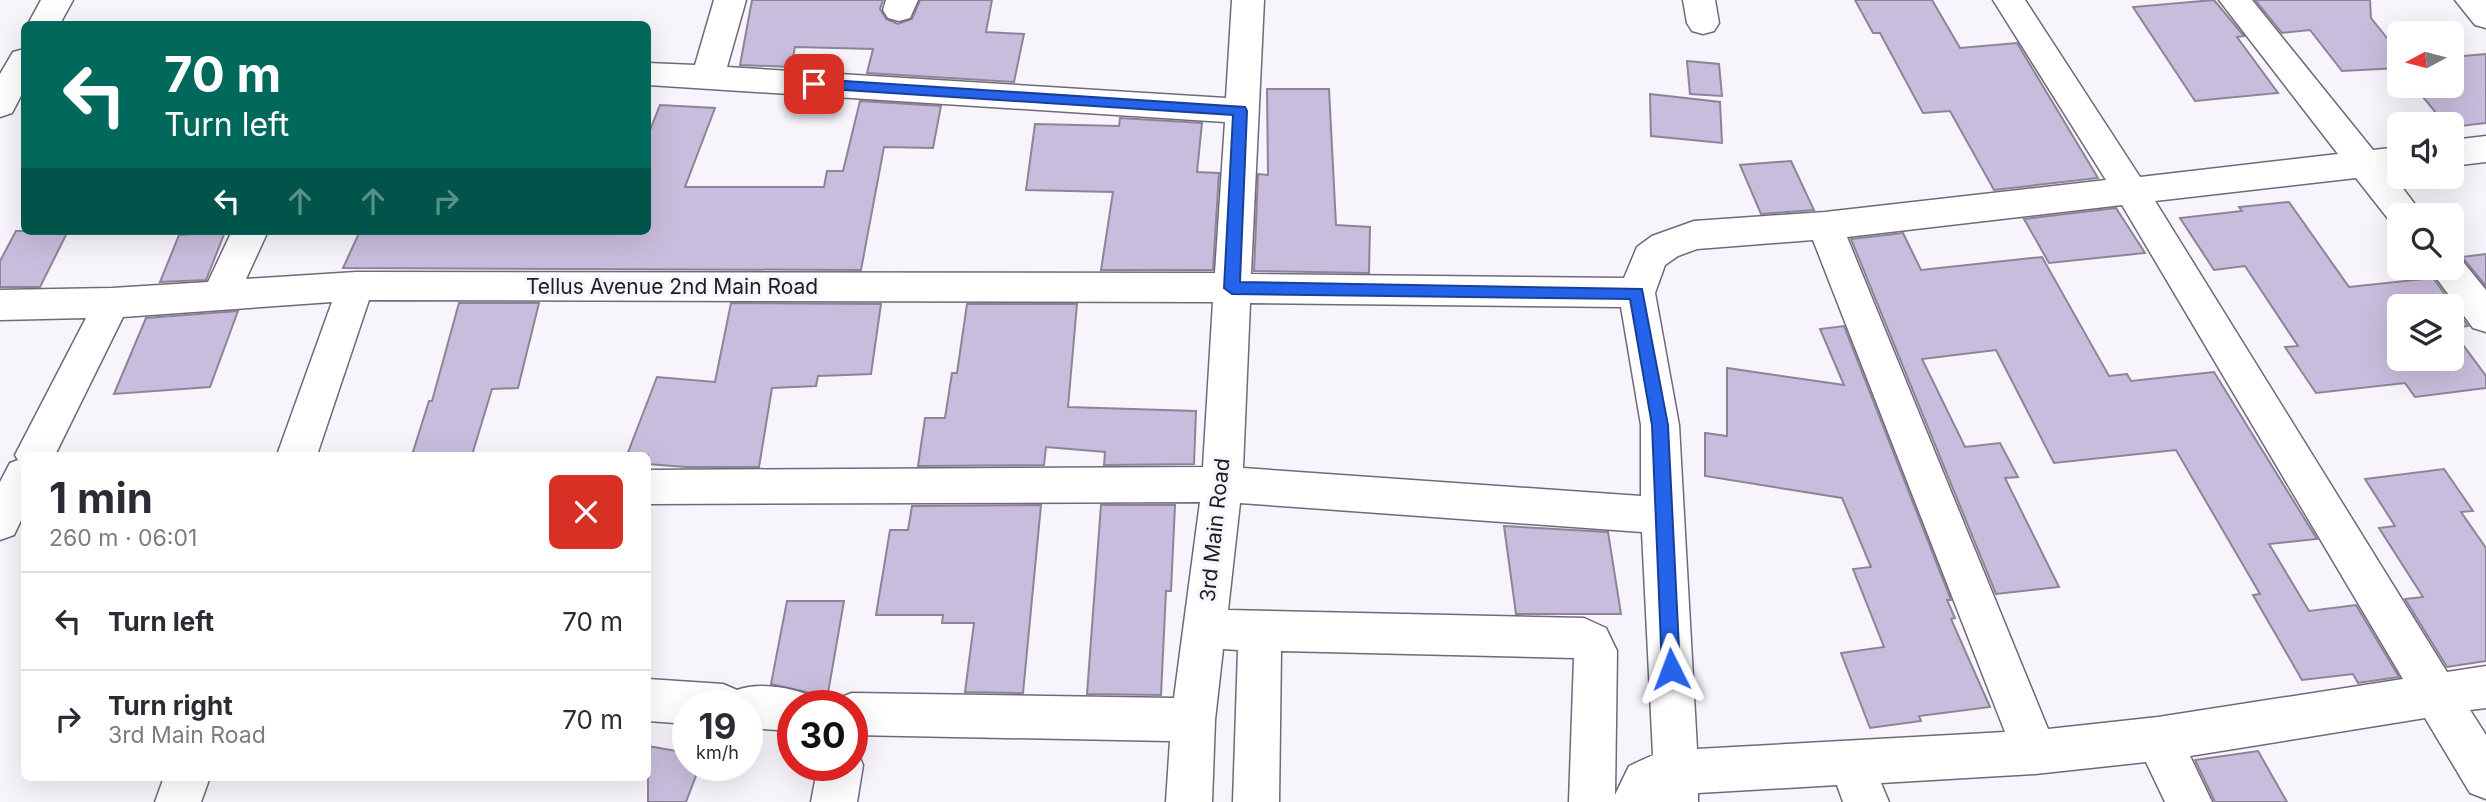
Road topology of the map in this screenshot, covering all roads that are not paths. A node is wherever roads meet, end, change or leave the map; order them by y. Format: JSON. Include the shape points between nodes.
{"nodes":[{"id":1,"x":57,"y":0,"type":"edge"},
{"id":2,"x":730,"y":0,"type":"edge"},
{"id":3,"x":1248,"y":0,"type":"edge"},
{"id":4,"x":2009,"y":0,"type":"edge"},
{"id":5,"x":2235,"y":0,"type":"edge"},
{"id":6,"x":2471,"y":0,"type":"edge"},
{"id":7,"x":2486,"y":17,"type":"edge"},
{"id":8,"x":46,"y":21,"type":"edge"},
{"id":9,"x":21,"y":67,"type":"edge"},
{"id":10,"x":651,"y":74,"type":"edge"},
{"id":11,"x":708,"y":77,"type":"junction"},
{"id":12,"x":8,"y":96,"type":"edge"},
{"id":13,"x":1241,"y":111,"type":"junction"},
{"id":14,"x":2486,"y":149,"type":"edge"},
{"id":15,"x":2464,"y":152,"type":"edge"},
{"id":16,"x":2387,"y":161,"type":"edge"},
{"id":17,"x":2364,"y":164,"type":"junction"},
{"id":18,"x":2131,"y":191,"type":"junction"},
{"id":19,"x":2395,"y":203,"type":"edge"},
{"id":20,"x":1825,"y":226,"type":"junction"},
{"id":21,"x":248,"y":235,"type":"edge"},
{"id":22,"x":2457,"y":280,"type":"edge"},
{"id":23,"x":356,"y":286,"type":"junction"},
{"id":24,"x":1232,"y":288,"type":"junction"},
{"id":25,"x":1637,"y":293,"type":"junction"},
{"id":26,"x":220,"y":296,"type":"junction"},
{"id":27,"x":112,"y":303,"type":"junction"},
{"id":28,"x":0,"y":305,"type":"edge"},
{"id":29,"x":2486,"y":317,"type":"edge"},
{"id":30,"x":37,"y":452,"type":"edge"},
{"id":31,"x":298,"y":452,"type":"edge"},
{"id":32,"x":1222,"y":484,"type":"junction"},
{"id":33,"x":651,"y":487,"type":"edge"},
{"id":34,"x":1662,"y":515,"type":"junction"},
{"id":35,"x":1205,"y":629,"type":"junction"},
{"id":36,"x":1260,"y":631,"type":"junction"},
{"id":37,"x":2486,"y":687,"type":"edge"},
{"id":38,"x":2438,"y":696,"type":"junction"},
{"id":39,"x":651,"y":700,"type":"edge"},
{"id":40,"x":672,"y":702,"type":"edge"},
{"id":41,"x":868,"y":714,"type":"edge"},
{"id":42,"x":1193,"y":720,"type":"junction"},
{"id":43,"x":2158,"y":739,"type":"junction"},
{"id":44,"x":2035,"y":752,"type":"junction"},
{"id":45,"x":2486,"y":777,"type":"edge"},
{"id":46,"x":186,"y":781,"type":"edge"},
{"id":47,"x":837,"y":781,"type":"edge"},
{"id":48,"x":1859,"y":782,"type":"edge"},
{"id":49,"x":1676,"y":787,"type":"edge"},
{"id":50,"x":178,"y":802,"type":"edge"},
{"id":51,"x":834,"y":802,"type":"edge"},
{"id":52,"x":1189,"y":802,"type":"edge"},
{"id":53,"x":1256,"y":802,"type":"edge"},
{"id":54,"x":1592,"y":802,"type":"edge"},
{"id":55,"x":1636,"y":802,"type":"edge"},
{"id":56,"x":2189,"y":802,"type":"edge"}],
"edges":[{"from":1,"to":8,"type":"street"},
{"from":2,"to":11,"type":"street"},
{"from":3,"to":13,"type":"street","name":"3rd Main Road"},
{"from":4,"to":18,"type":"street"},
{"from":5,"to":17,"type":"street"},
{"from":6,"to":7,"type":"street"},
{"from":9,"to":12,"type":"street"},
{"from":10,"to":11,"type":"street"},
{"from":11,"to":13,"type":"street"},
{"from":13,"to":24,"type":"street","name":"3rd Main Road"},
{"from":14,"to":15,"type":"street"},
{"from":16,"to":17,"type":"street"},
{"from":17,"to":18,"type":"street"},
{"from":17,"to":19,"type":"street"},
{"from":18,"to":20,"type":"street"},
{"from":18,"to":38,"type":"street"},
{"from":20,"to":25,"type":"street","via":[[1680,238],[1650,257]]},
{"from":20,"to":44,"type":"street"},
{"from":21,"to":26,"type":"street"},
{"from":22,"to":29,"type":"street"},
{"from":23,"to":24,"type":"street","name":"Tellus Avenue 2nd Main Road"},
{"from":23,"to":26,"type":"street","name":"Tellus Avenue 2nd Main Road"},
{"from":23,"to":31,"type":"street"},
{"from":24,"to":25,"type":"street","name":"Tellus Avenue 2nd Main Road"},
{"from":24,"to":32,"type":"street","name":"3rd Main Road"},
{"from":25,"to":34,"type":"street","via":[[1660,425]]},
{"from":26,"to":27,"type":"street","name":"Tellus Avenue 2nd Main Road"},
{"from":27,"to":28,"type":"street","name":"Tellus Avenue 2nd Main Road"},
{"from":27,"to":30,"type":"street"},
{"from":32,"to":33,"type":"street"},
{"from":32,"to":34,"type":"street"},
{"from":32,"to":35,"type":"street","name":"3rd Main Road"},
{"from":34,"to":49,"type":"street"},
{"from":35,"to":36,"type":"street"},
{"from":35,"to":42,"type":"street","name":"3rd Main Road"},
{"from":36,"to":53,"type":"street"},
{"from":36,"to":54,"type":"street","via":[[1584,638],[1596,650]]},
{"from":37,"to":38,"type":"street"},
{"from":38,"to":43,"type":"street"},
{"from":38,"to":45,"type":"street"},
{"from":39,"to":40,"type":"street"},
{"from":41,"to":42,"type":"street"},
{"from":42,"to":52,"type":"street","name":"3rd Main Road"},
{"from":43,"to":44,"type":"street"},
{"from":43,"to":56,"type":"street"},
{"from":44,"to":48,"type":"street"},
{"from":46,"to":50,"type":"street"},
{"from":47,"to":51,"type":"street"},
{"from":48,"to":49,"type":"street"},
{"from":49,"to":55,"type":"street","via":[[1646,779]]}]}
